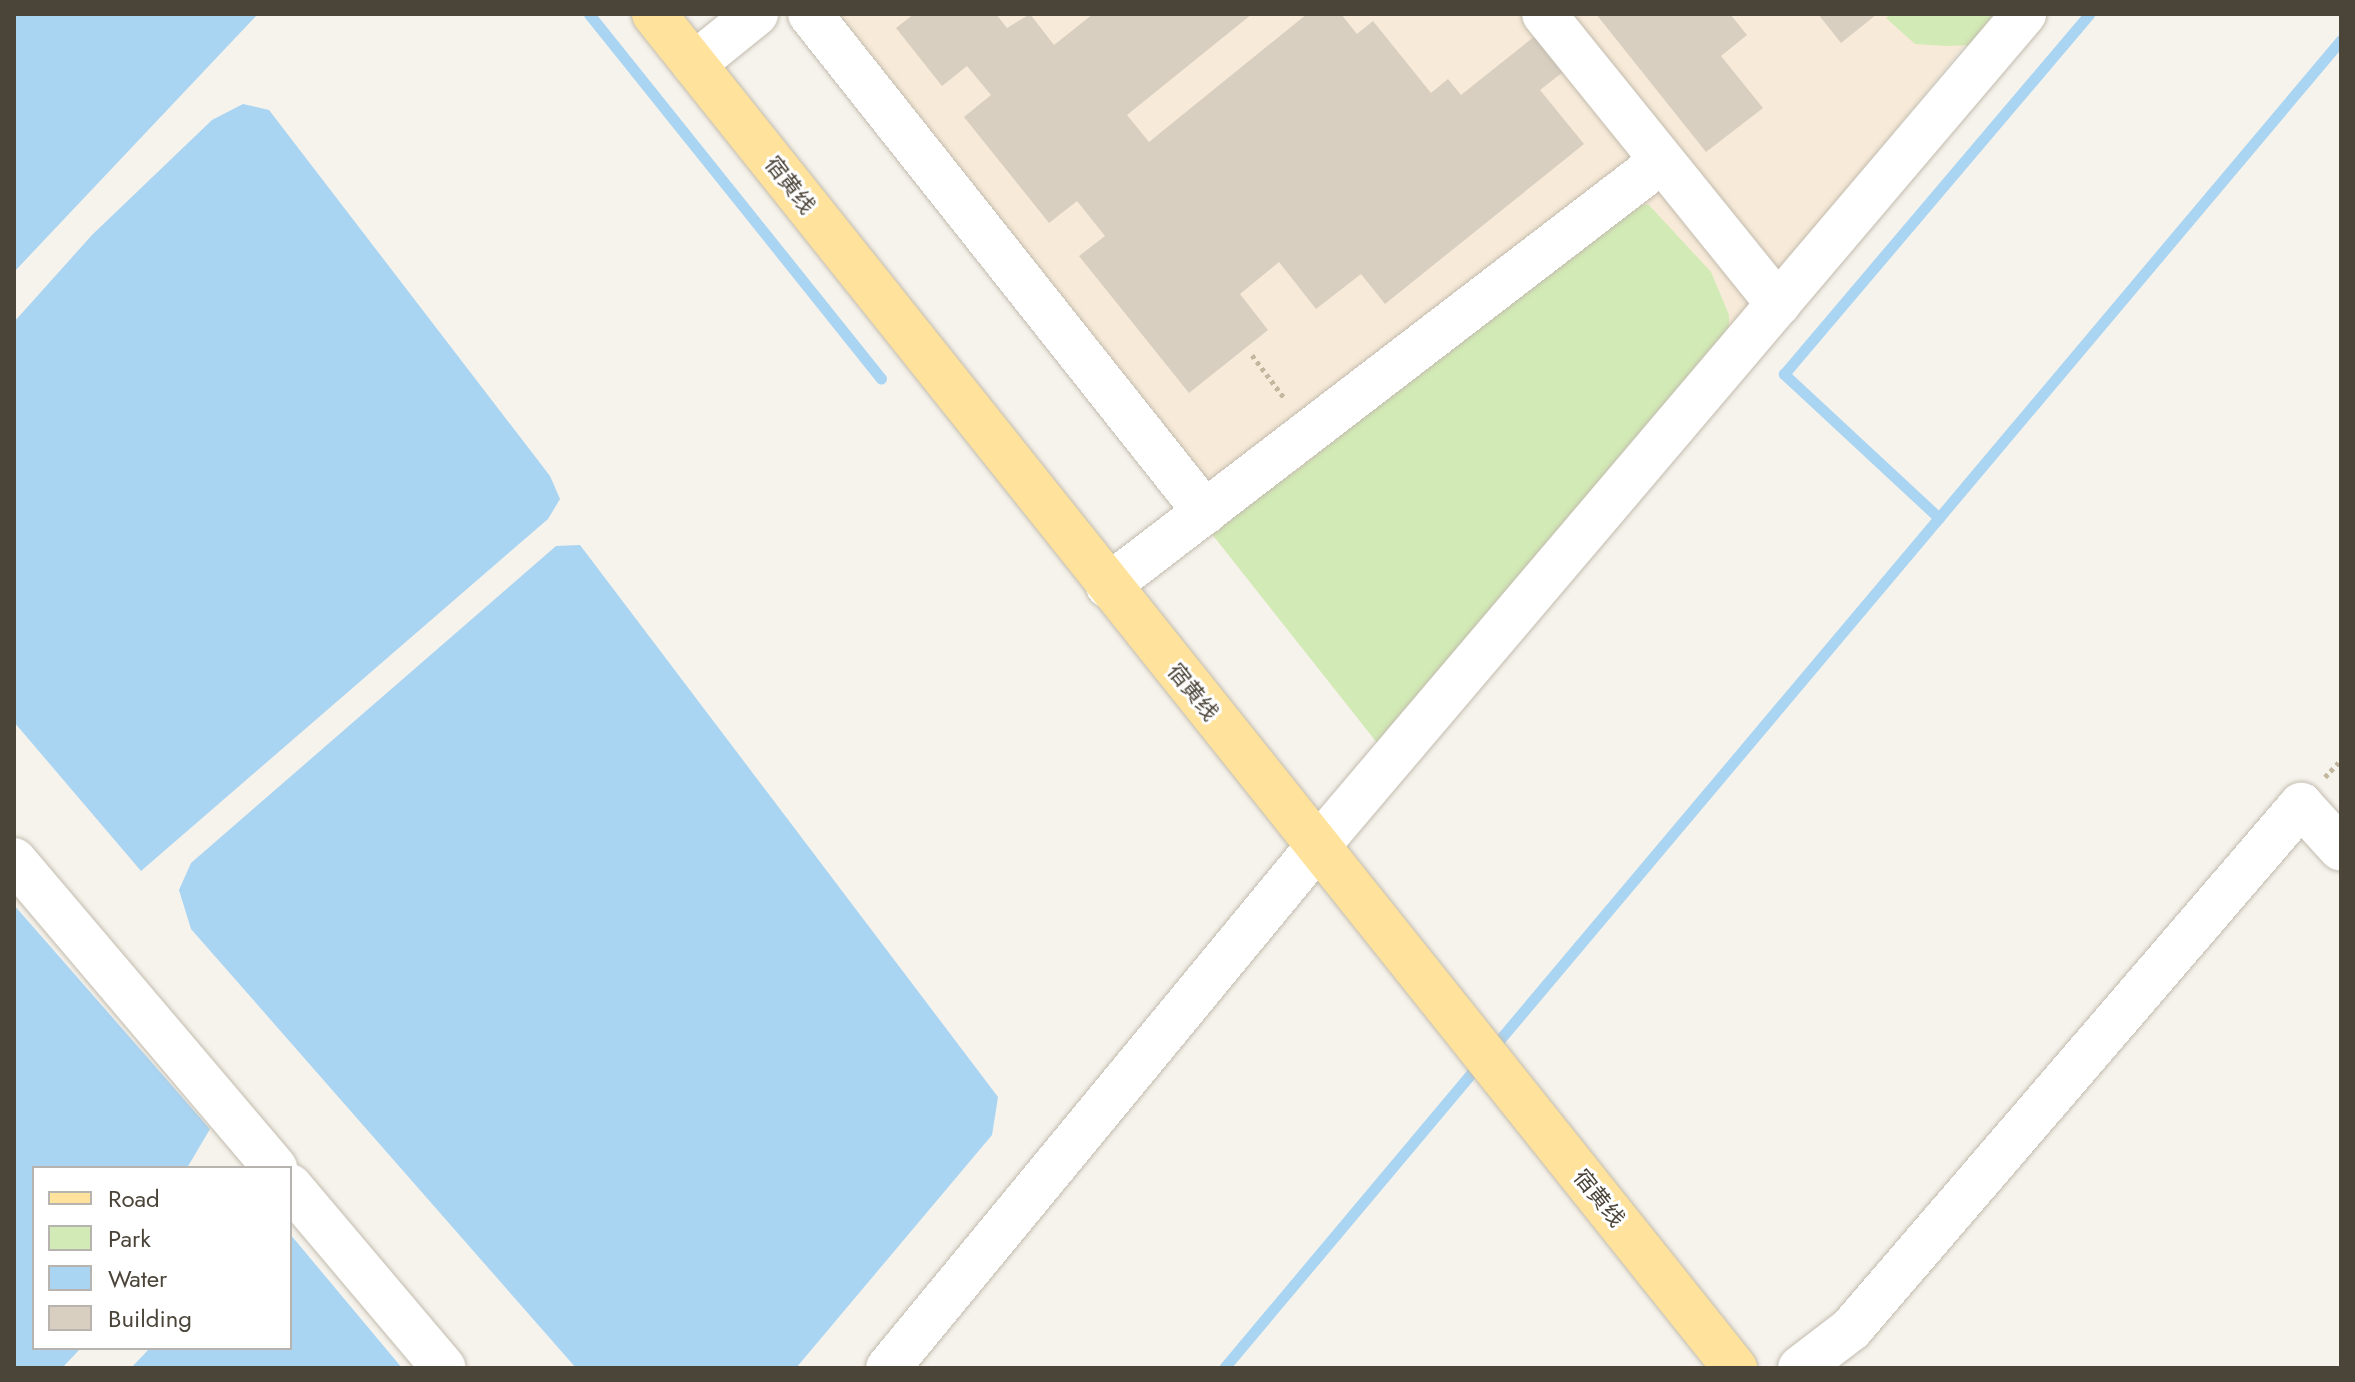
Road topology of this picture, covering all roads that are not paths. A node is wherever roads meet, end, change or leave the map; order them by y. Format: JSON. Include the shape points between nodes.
{"nodes":[{"id":1,"x":654,"y":14,"type":"edge"},
{"id":2,"x":756,"y":14,"type":"edge"},
{"id":3,"x":810,"y":14,"type":"edge"},
{"id":4,"x":1544,"y":14,"type":"edge"},
{"id":5,"x":2024,"y":14,"type":"edge"},
{"id":6,"x":694,"y":64,"type":"junction"},
{"id":7,"x":1662,"y":161,"type":"junction"},
{"id":8,"x":1778,"y":304,"type":"junction"},
{"id":9,"x":1205,"y":512,"type":"junction"},
{"id":10,"x":1108,"y":586,"type":"junction"},
{"id":11,"x":1317,"y":847,"type":"junction"},
{"id":12,"x":2341,"y":849,"type":"edge"},
{"id":13,"x":14,"y":860,"type":"edge"},
{"id":14,"x":273,"y":1166,"type":"edge"},
{"id":15,"x":292,"y":1188,"type":"edge"},
{"id":16,"x":444,"y":1368,"type":"edge"},
{"id":17,"x":888,"y":1368,"type":"edge"},
{"id":18,"x":1735,"y":1368,"type":"edge"},
{"id":19,"x":1800,"y":1368,"type":"edge"}],
"edges":[{"from":1,"to":6,"type":"main road","name":"宿黄线"},
{"from":2,"to":6,"type":"street"},
{"from":3,"to":9,"type":"street"},
{"from":4,"to":7,"type":"street"},
{"from":5,"to":8,"type":"street"},
{"from":6,"to":10,"type":"main road","name":"宿黄线"},
{"from":7,"to":8,"type":"street"},
{"from":7,"to":9,"type":"street"},
{"from":8,"to":11,"type":"street"},
{"from":9,"to":10,"type":"street"},
{"from":10,"to":11,"type":"main road","name":"宿黄线"},
{"from":11,"to":17,"type":"street"},
{"from":11,"to":18,"type":"main road","name":"宿黄线"},
{"from":12,"to":19,"type":"street","via":[[2301,805],[1851,1329]]},
{"from":13,"to":14,"type":"street"},
{"from":15,"to":16,"type":"street"}]}
